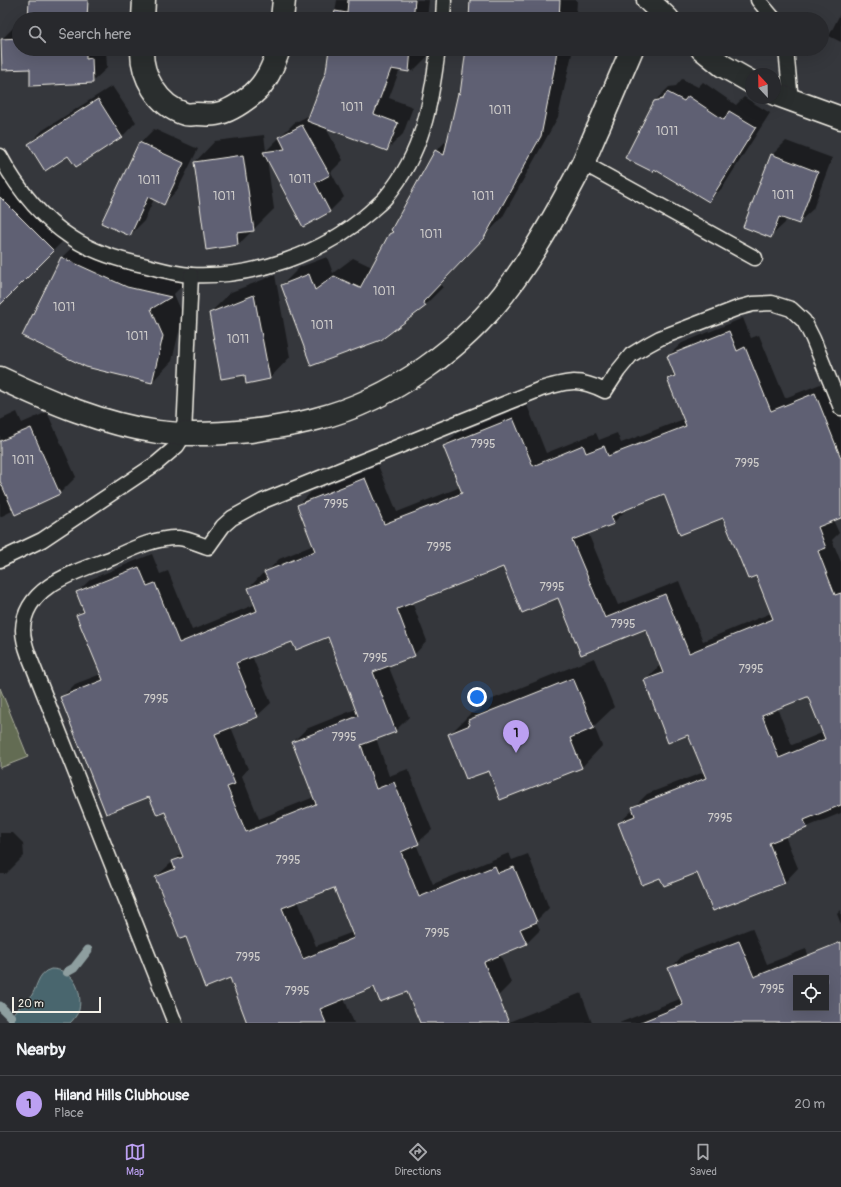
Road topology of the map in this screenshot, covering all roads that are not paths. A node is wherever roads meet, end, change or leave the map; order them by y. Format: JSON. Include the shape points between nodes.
{"nodes":[{"id":1,"x":144,"y":0,"type":"edge"},
{"id":2,"x":284,"y":0,"type":"edge"},
{"id":3,"x":444,"y":0,"type":"edge"},
{"id":4,"x":758,"y":0,"type":"edge"},
{"id":5,"x":650,"y":6,"type":"edge"},
{"id":6,"x":143,"y":12,"type":"edge"},
{"id":7,"x":283,"y":12,"type":"edge"},
{"id":8,"x":443,"y":12,"type":"edge"},
{"id":9,"x":658,"y":12,"type":"edge"},
{"id":10,"x":770,"y":12,"type":"edge"},
{"id":11,"x":143,"y":56,"type":"edge"},
{"id":12,"x":277,"y":56,"type":"edge"},
{"id":13,"x":437,"y":56,"type":"edge"},
{"id":14,"x":629,"y":56,"type":"edge"},
{"id":15,"x":711,"y":56,"type":"edge"},
{"id":16,"x":786,"y":56,"type":"edge"},
{"id":17,"x":745,"y":79,"type":"edge"},
{"id":18,"x":783,"y":97,"type":"edge"},
{"id":19,"x":841,"y":118,"type":"edge"},
{"id":20,"x":0,"y":156,"type":"edge"},
{"id":21,"x":583,"y":163,"type":"junction"},
{"id":22,"x":755,"y":258,"type":"dead end"},
{"id":23,"x":191,"y":275,"type":"junction"},
{"id":24,"x":0,"y":378,"type":"edge"},
{"id":25,"x":841,"y":408,"type":"edge"},
{"id":26,"x":184,"y":435,"type":"junction"},
{"id":27,"x":0,"y":560,"type":"edge"},
{"id":28,"x":175,"y":1023,"type":"edge"}],
"edges":[{"from":1,"to":6,"type":"street"},
{"from":2,"to":7,"type":"street"},
{"from":3,"to":8,"type":"lane"},
{"from":4,"to":10,"type":"lane"},
{"from":5,"to":9,"type":"street"},
{"from":11,"to":12,"type":"street","via":[[144,70],[150,85],[170,106],[186,114],[216,114],[242,102],[264,81]]},
{"from":13,"to":23,"type":"lane","via":[[427,119],[417,148],[385,198],[338,235],[313,249],[255,269],[226,274]]},
{"from":14,"to":21,"type":"street"},
{"from":15,"to":17,"type":"street"},
{"from":16,"to":18,"type":"lane"},
{"from":18,"to":19,"type":"street"},
{"from":20,"to":23,"type":"lane","via":[[32,203],[49,222],[73,239],[100,253],[128,262]]},
{"from":21,"to":22,"type":"lane"},
{"from":21,"to":26,"type":"street","via":[[542,239],[503,295],[454,345],[410,378],[364,403],[317,419],[237,432]]},
{"from":23,"to":26,"type":"lane"},
{"from":24,"to":26,"type":"street","via":[[87,415],[131,427]]},
{"from":25,"to":28,"type":"lane","via":[[804,321],[791,309],[772,303],[753,304],[660,338],[639,350],[631,355],[605,391],[590,384],[577,382],[541,390],[248,508],[226,523],[208,547],[178,538],[153,542],[65,577],[42,591],[26,616],[23,628],[24,642]]},
{"from":26,"to":27,"type":"lane","via":[[168,454],[78,517],[42,540]]}]}
